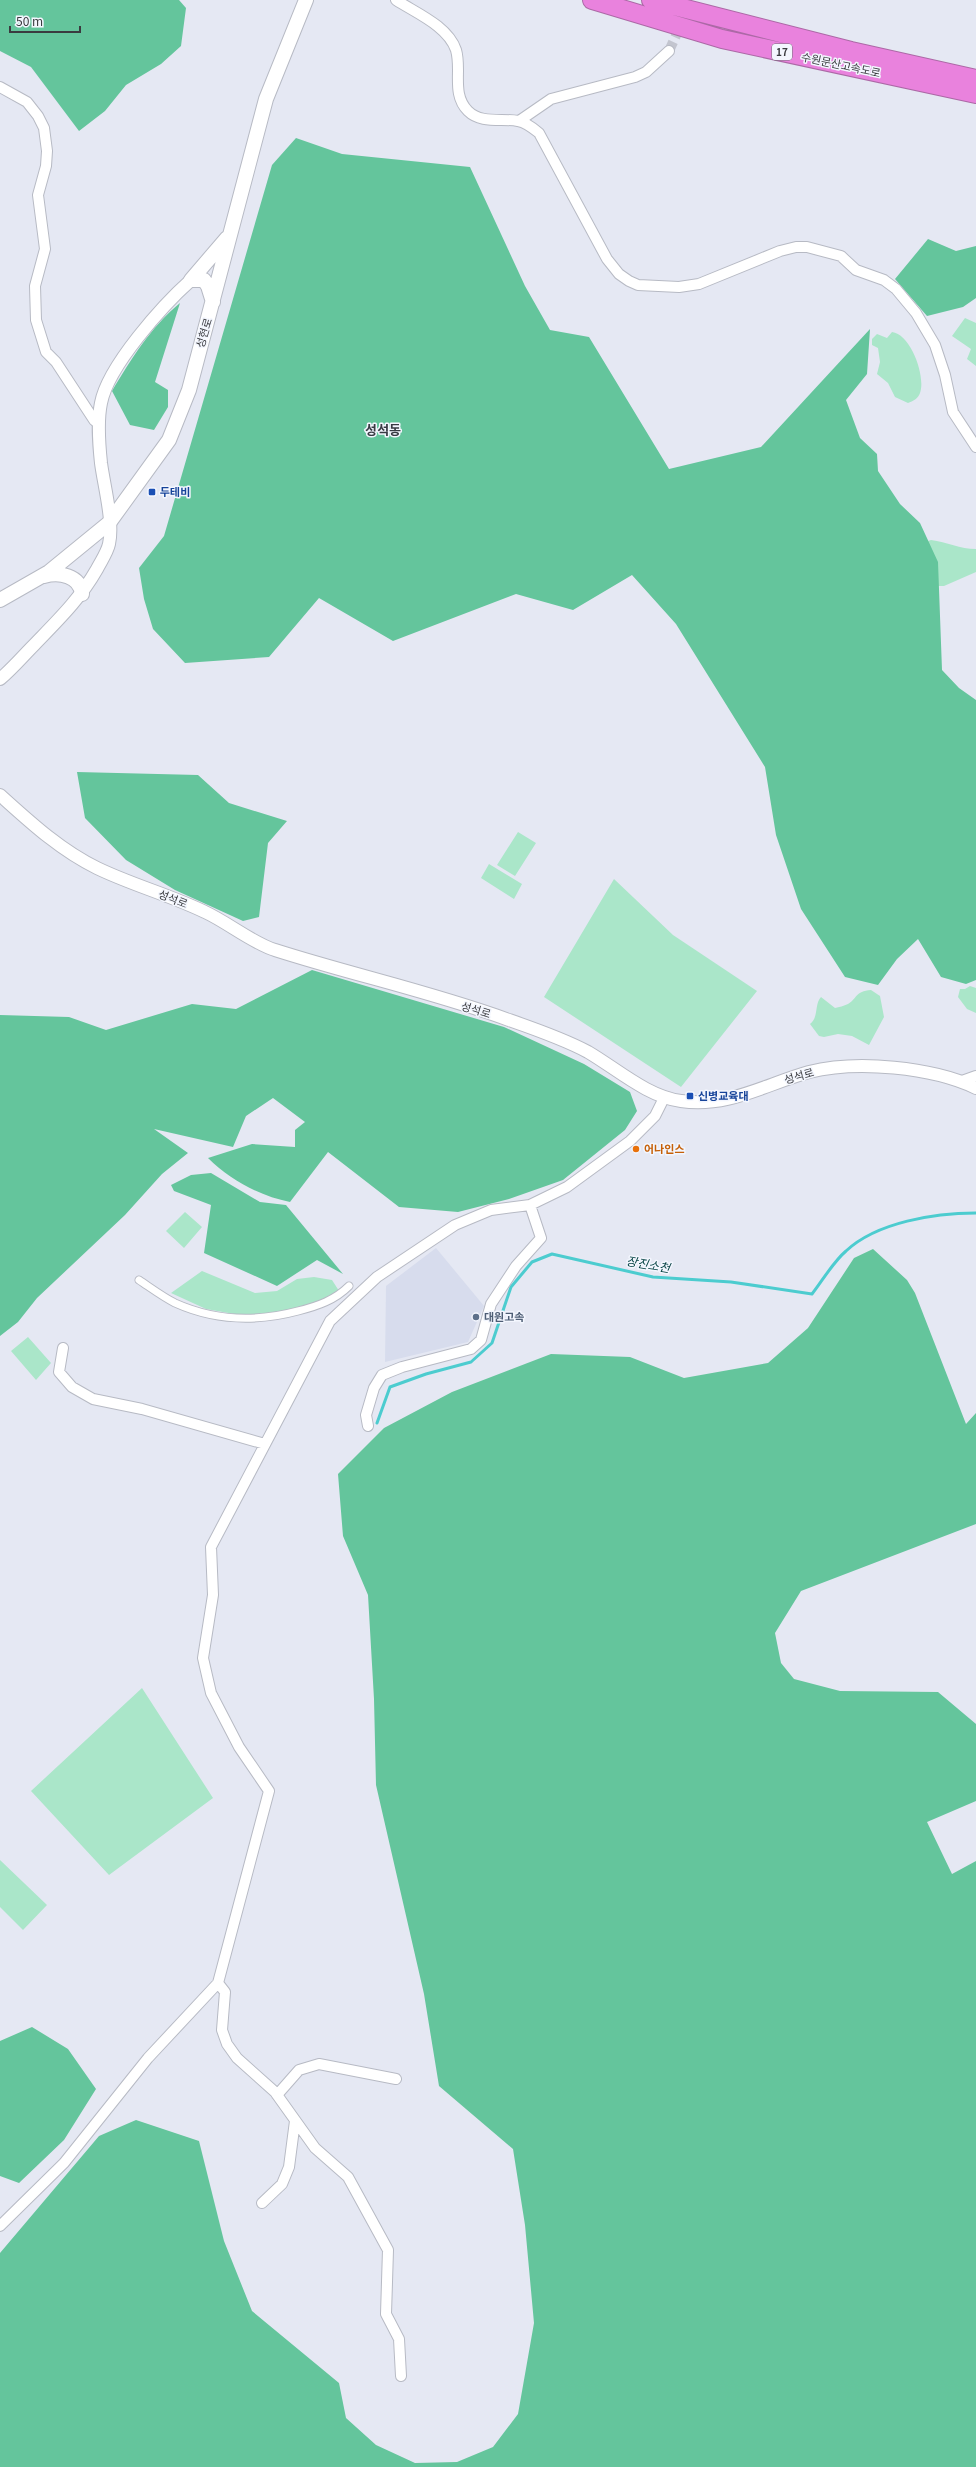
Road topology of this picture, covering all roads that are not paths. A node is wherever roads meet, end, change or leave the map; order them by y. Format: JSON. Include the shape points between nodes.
{"nodes":[{"id":1,"x":306,"y":0,"type":"edge"},
{"id":2,"x":396,"y":0,"type":"edge"},
{"id":3,"x":592,"y":0,"type":"edge"},
{"id":4,"x":651,"y":0,"type":"edge"},
{"id":5,"x":669,"y":51,"type":"tunnel mouth"},
{"id":6,"x":976,"y":79,"type":"edge"},
{"id":7,"x":0,"y":87,"type":"edge"},
{"id":8,"x":976,"y":94,"type":"edge"},
{"id":9,"x":519,"y":120,"type":"junction"},
{"id":10,"x":231,"y":233,"type":"junction"},
{"id":11,"x":191,"y":280,"type":"junction"},
{"id":12,"x":213,"y":304,"type":"junction"},
{"id":13,"x":99,"y":424,"type":"junction"},
{"id":14,"x":976,"y":447,"type":"edge"},
{"id":15,"x":109,"y":523,"type":"junction"},
{"id":16,"x":38,"y":578,"type":"junction"},
{"id":17,"x":82,"y":594,"type":"junction"},
{"id":18,"x":0,"y":600,"type":"edge"},
{"id":19,"x":0,"y":680,"type":"edge"},
{"id":20,"x":0,"y":794,"type":"edge"},
{"id":21,"x":976,"y":1076,"type":"edge"},
{"id":22,"x":962,"y":1081,"type":"junction"},
{"id":23,"x":976,"y":1088,"type":"edge"},
{"id":24,"x":664,"y":1098,"type":"junction"},
{"id":25,"x":530,"y":1205,"type":"junction"},
{"id":26,"x":139,"y":1280,"type":"dead end"},
{"id":27,"x":350,"y":1286,"type":"dead end"},
{"id":28,"x":63,"y":1348,"type":"dead end"},
{"id":29,"x":368,"y":1426,"type":"dead end"},
{"id":30,"x":265,"y":1444,"type":"junction"},
{"id":31,"x":218,"y":1984,"type":"junction"},
{"id":32,"x":396,"y":2079,"type":"dead end"},
{"id":33,"x":277,"y":2095,"type":"junction"},
{"id":34,"x":295,"y":2121,"type":"junction"},
{"id":35,"x":262,"y":2203,"type":"dead end"},
{"id":36,"x":0,"y":2226,"type":"edge"},
{"id":37,"x":401,"y":2376,"type":"dead end"}],
"edges":[{"from":1,"to":10,"type":"main road","name":"성현로","via":[[266,99]]},
{"from":2,"to":9,"type":"street","via":[[436,26],[452,42],[456,51],[457,82],[467,110],[479,118]]},
{"from":3,"to":8,"type":"highway","name":"수원문산고속도로","number":"17","via":[[722,39]]},
{"from":4,"to":6,"type":"highway","name":"수원문산고속도로","number":"17","via":[[851,51]]},
{"from":5,"to":9,"type":"street","via":[[646,72],[558,96]]},
{"from":7,"to":13,"type":"street","via":[[33,108],[44,128],[46,138],[46,166],[38,195],[45,249],[34,297],[41,340],[46,352]]},
{"from":9,"to":14,"type":"street","via":[[539,133],[607,259],[619,274],[629,281],[679,287],[700,284],[780,251],[807,247],[841,256],[856,270],[890,284],[916,313],[935,345],[953,412]]},
{"from":10,"to":11,"type":"main road"},
{"from":10,"to":12,"type":"main road","name":"성현로"},
{"from":11,"to":12,"type":"main road","via":[[201,278],[206,282]]},
{"from":11,"to":13,"type":"street","via":[[146,330],[114,373],[101,404]]},
{"from":12,"to":15,"type":"main road","name":"성현로","via":[[189,390],[169,440]]},
{"from":13,"to":15,"type":"street","via":[[100,457]]},
{"from":15,"to":16,"type":"main road","name":"성현로","via":[[71,555]]},
{"from":15,"to":17,"type":"street","via":[[109,545]]},
{"from":16,"to":17,"type":"main road","via":[[57,573],[67,575],[80,587]]},
{"from":16,"to":18,"type":"main road","name":"성현로"},
{"from":17,"to":19,"type":"street"},
{"from":20,"to":24,"type":"street","name":"성석로","via":[[41,831],[94,867],[206,912],[271,949],[508,1019],[586,1051]]},
{"from":21,"to":22,"type":"street"},
{"from":22,"to":23,"type":"street","name":"성석로"},
{"from":22,"to":24,"type":"street","name":"성석로","via":[[935,1074],[885,1068],[836,1068],[805,1074],[739,1098],[702,1103]]},
{"from":24,"to":25,"type":"street","via":[[655,1116],[630,1141],[567,1187]]},
{"from":25,"to":29,"type":"street","via":[[541,1238],[516,1266],[491,1304],[480,1340],[471,1349],[402,1367],[382,1375],[374,1388],[366,1415]]},
{"from":25,"to":30,"type":"street","via":[[491,1210],[454,1225],[376,1277],[330,1321]]},
{"from":26,"to":27,"type":"street","via":[[175,1303],[206,1314],[243,1320],[281,1316],[317,1306],[341,1294]]},
{"from":28,"to":30,"type":"street","via":[[59,1372],[72,1387],[93,1399],[142,1409]]},
{"from":30,"to":31,"type":"street","via":[[211,1548],[213,1596],[203,1658],[210,1693],[240,1747],[269,1791]]},
{"from":31,"to":33,"type":"street","via":[[225,1992],[222,2030],[227,2044],[237,2058]]},
{"from":31,"to":36,"type":"street","via":[[148,2058],[64,2164]]},
{"from":32,"to":33,"type":"street","via":[[318,2064],[299,2070]]},
{"from":33,"to":34,"type":"street"},
{"from":34,"to":35,"type":"street","via":[[289,2167],[282,2184]]},
{"from":34,"to":37,"type":"street","via":[[315,2148],[348,2177],[388,2250],[386,2314],[399,2339]]}]}
